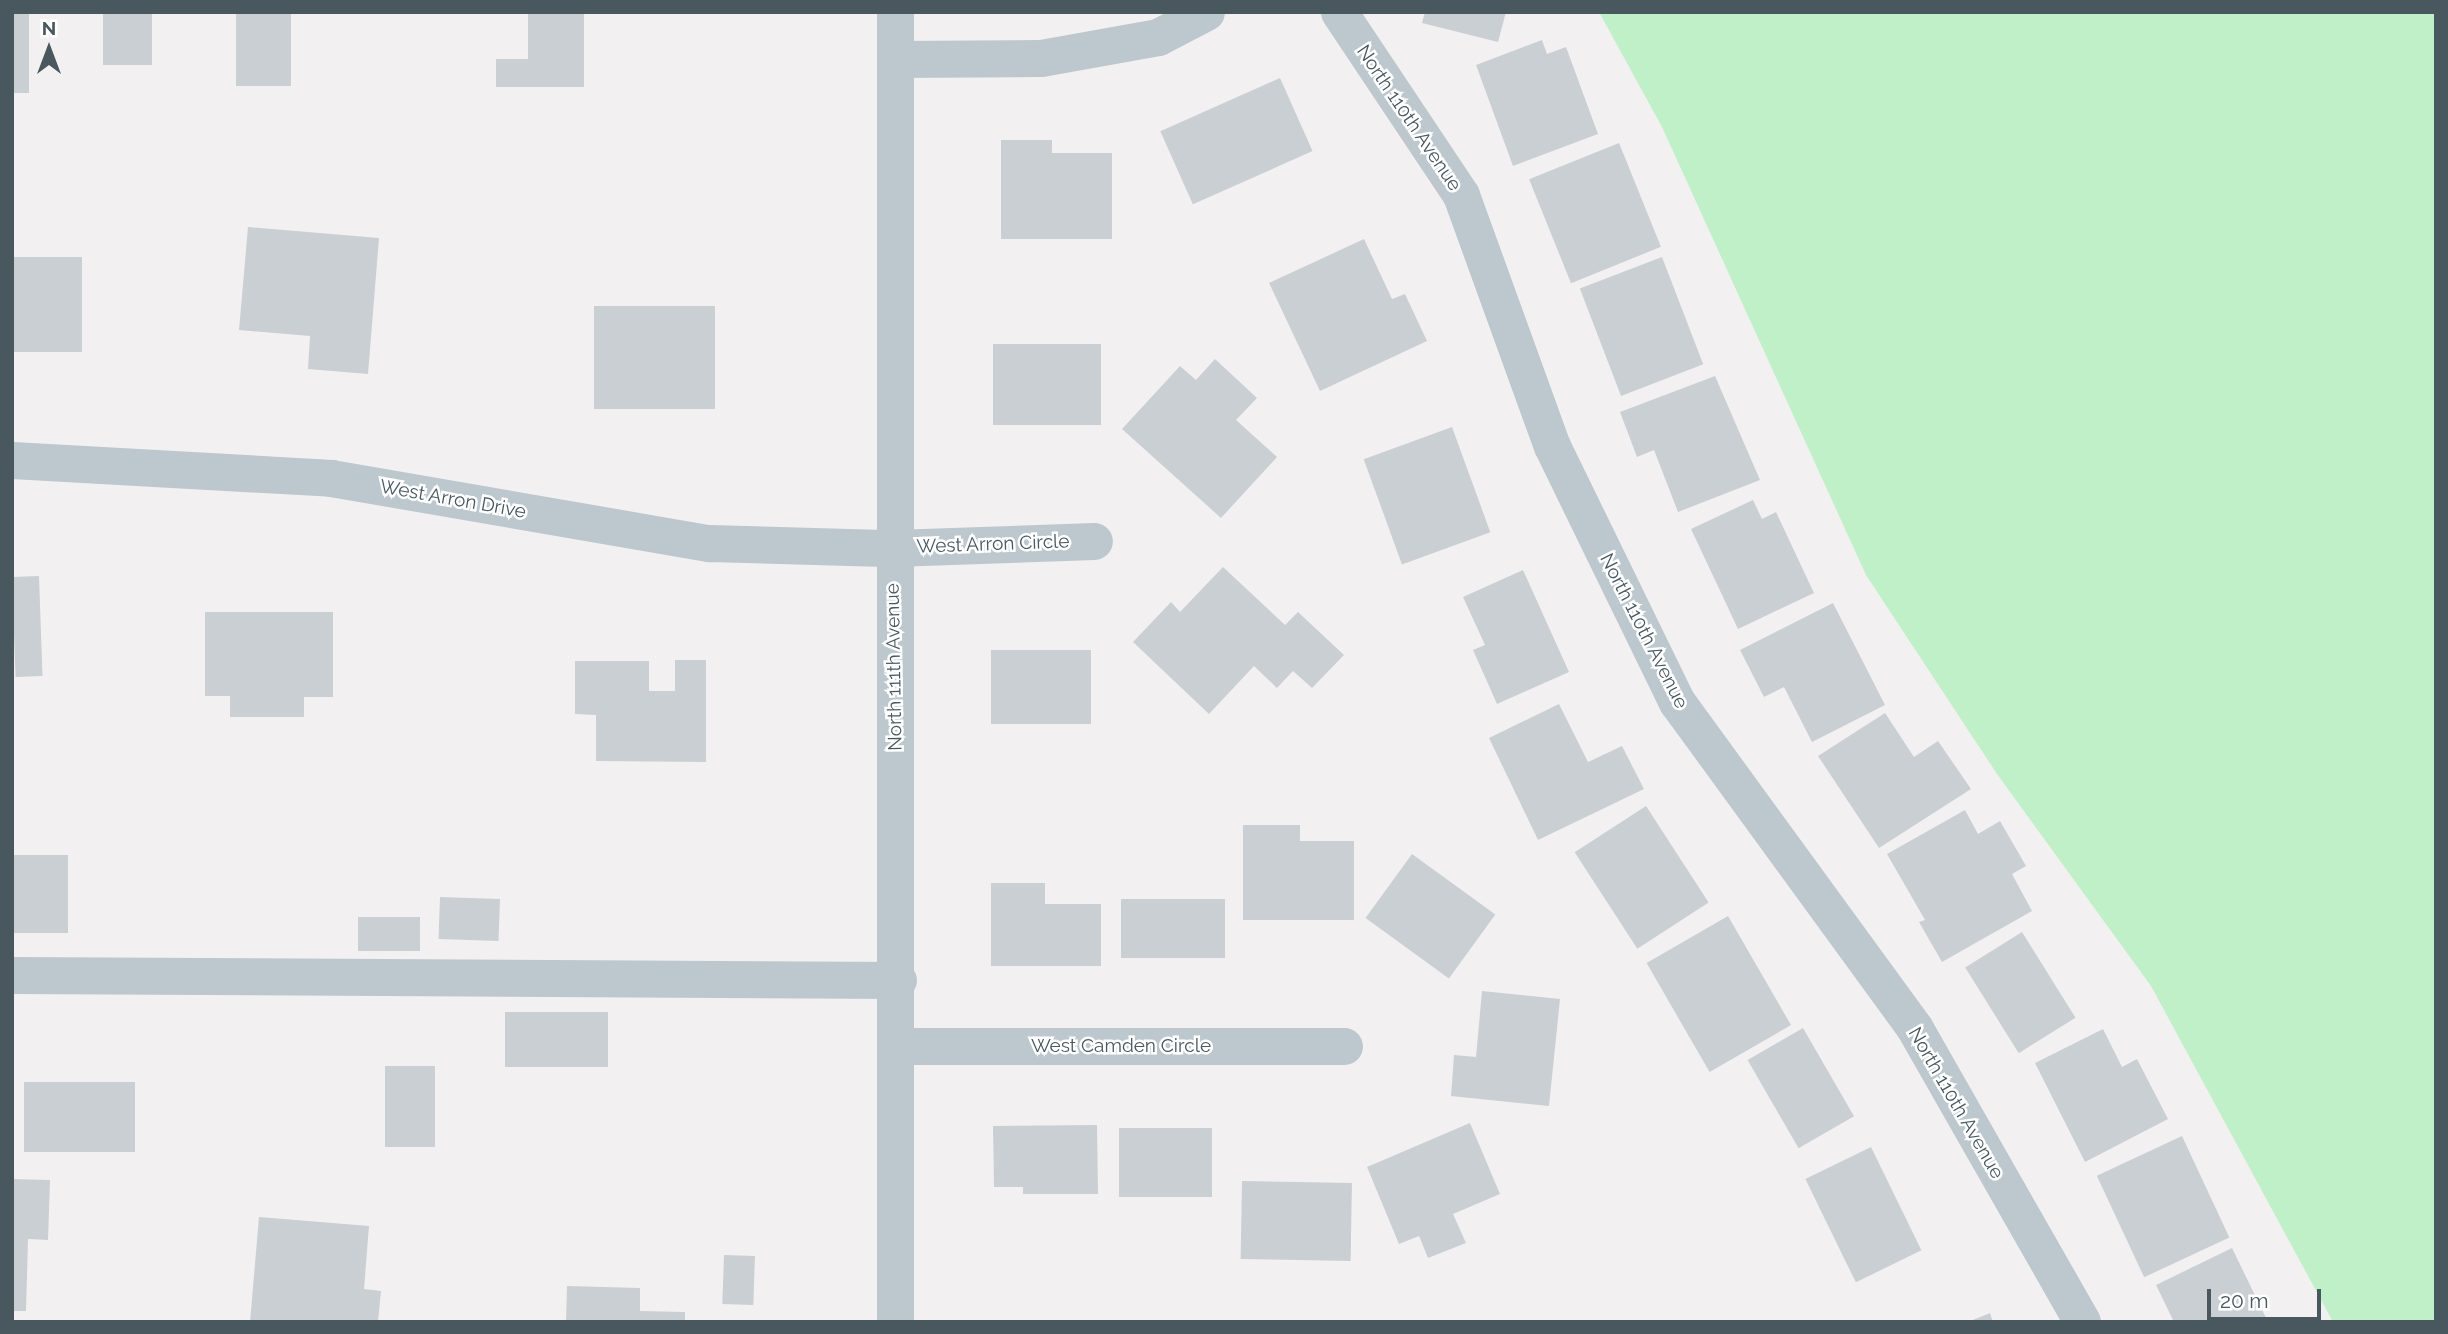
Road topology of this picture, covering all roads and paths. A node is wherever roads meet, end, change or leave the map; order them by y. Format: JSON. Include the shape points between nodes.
{"nodes":[{"id":1,"x":895,"y":12,"type":"edge"},
{"id":2,"x":1206,"y":12,"type":"edge"},
{"id":3,"x":1339,"y":12,"type":"edge"},
{"id":4,"x":895,"y":59,"type":"junction"},
{"id":5,"x":12,"y":460,"type":"edge"},
{"id":6,"x":1094,"y":541,"type":"dead end"},
{"id":7,"x":893,"y":548,"type":"junction"},
{"id":8,"x":12,"y":975,"type":"edge"},
{"id":9,"x":898,"y":981,"type":"junction"},
{"id":10,"x":898,"y":1046,"type":"junction"},
{"id":11,"x":1344,"y":1046,"type":"dead end"},
{"id":12,"x":895,"y":1322,"type":"edge"},
{"id":13,"x":2082,"y":1322,"type":"edge"}],
"edges":[{"from":1,"to":4,"type":"street","name":"North 111th Avenue"},
{"from":2,"to":4,"type":"street","via":[[1158,37],[1041,58]]},
{"from":3,"to":13,"type":"street","name":"North 110th Avenue","via":[[1461,195],[1552,446],[1677,702],[1914,1027]]},
{"from":4,"to":7,"type":"street","name":"North 111th Avenue"},
{"from":5,"to":7,"type":"street","name":"West Arron Drive","via":[[331,478],[709,543]]},
{"from":6,"to":7,"type":"street","name":"West Arron Circle"},
{"from":7,"to":9,"type":"street","name":"North 111th Avenue"},
{"from":8,"to":9,"type":"street"},
{"from":9,"to":10,"type":"street","name":"North 111th Avenue"},
{"from":10,"to":11,"type":"street","name":"West Camden Circle"},
{"from":10,"to":12,"type":"street","name":"North 111th Avenue"}]}
